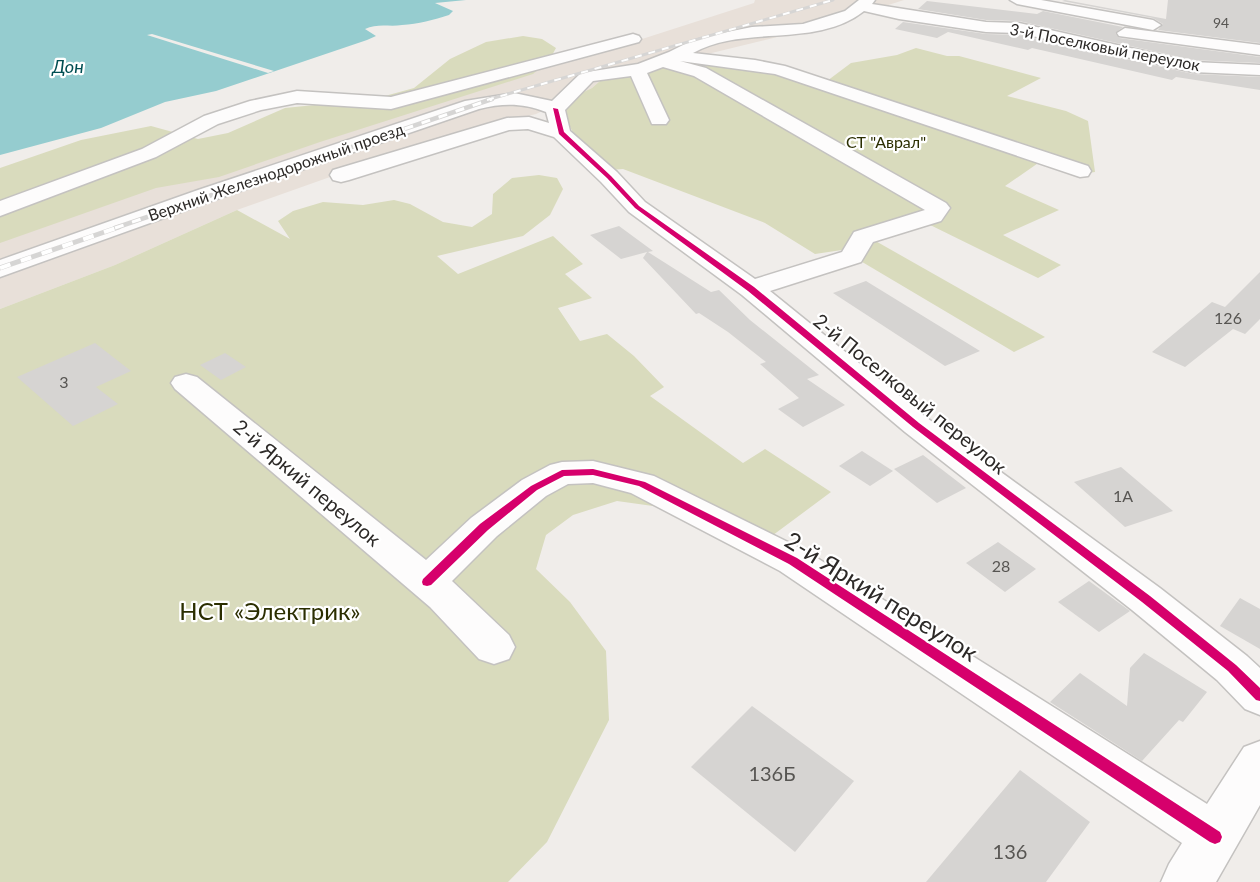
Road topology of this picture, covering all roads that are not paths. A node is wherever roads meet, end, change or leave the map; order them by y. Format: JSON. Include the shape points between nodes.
{"nodes":[{"id":1,"x":1017,"y":0,"type":"edge"},
{"id":2,"x":866,"y":3,"type":"edge"},
{"id":3,"x":986,"y":27,"type":"junction"},
{"id":4,"x":1250,"y":30,"type":"dead end"},
{"id":5,"x":633,"y":39,"type":"dead end"},
{"id":6,"x":1226,"y":43,"type":"junction"},
{"id":7,"x":1260,"y":49,"type":"edge"},
{"id":8,"x":668,"y":59,"type":"junction"},
{"id":9,"x":550,"y":62,"type":"junction"},
{"id":10,"x":636,"y":70,"type":"junction"},
{"id":11,"x":1260,"y":70,"type":"edge"},
{"id":12,"x":587,"y":77,"type":"junction"},
{"id":13,"x":555,"y":109,"type":"junction"},
{"id":14,"x":659,"y":120,"type":"dead end"},
{"id":15,"x":561,"y":133,"type":"junction"},
{"id":16,"x":1080,"y":171,"type":"dead end"},
{"id":17,"x":341,"y":175,"type":"dead end"},
{"id":18,"x":0,"y":209,"type":"edge"},
{"id":19,"x":0,"y":269,"type":"edge"},
{"id":20,"x":751,"y":289,"type":"junction"},
{"id":21,"x":186,"y":383,"type":"dead end"},
{"id":22,"x":428,"y":582,"type":"junction"},
{"id":23,"x":494,"y":647,"type":"dead end"},
{"id":24,"x":1260,"y":696,"type":"edge"},
{"id":25,"x":1260,"y":762,"type":"edge"},
{"id":26,"x":1215,"y":837,"type":"junction"},
{"id":27,"x":1187,"y":882,"type":"edge"}],
"edges":[{"from":1,"to":6,"type":"street","name":"3-й Поселковый переулок"},
{"from":2,"to":3,"type":"street","name":"3-й Поселковый переулок","via":[[898,14]]},
{"from":2,"to":8,"type":"street","via":[[833,22],[804,29],[752,32],[695,45]]},
{"from":3,"to":6,"type":"street","name":"3-й Поселковый переулок","via":[[1040,26]]},
{"from":3,"to":11,"type":"street","name":"3-й Поселковый переулок","via":[[1019,28],[1193,66]]},
{"from":4,"to":6,"type":"street"},
{"from":5,"to":9,"type":"street"},
{"from":6,"to":7,"type":"street","name":"3-й Поселковый переулок"},
{"from":8,"to":10,"type":"street"},
{"from":8,"to":16,"type":"street","via":[[779,70]]},
{"from":8,"to":20,"type":"street","via":[[700,72],[938,208],[933,216],[863,237],[852,256]]},
{"from":9,"to":12,"type":"street"},
{"from":9,"to":18,"type":"street","via":[[392,103],[297,97],[257,105],[211,120],[149,153]]},
{"from":10,"to":12,"type":"street"},
{"from":10,"to":14,"type":"street"},
{"from":12,"to":13,"type":"street"},
{"from":13,"to":15,"type":"street"},
{"from":13,"to":19,"type":"street","name":"Верхний Железнодорожный проезд","via":[[516,97],[472,105]]},
{"from":15,"to":17,"type":"street","via":[[529,123],[507,123]]},
{"from":15,"to":20,"type":"street","name":"2-й Поселковый переулок","via":[[636,207]]},
{"from":20,"to":24,"type":"street","name":"2-й Поселковый переулок","via":[[916,424],[1146,599],[1232,668]]},
{"from":21,"to":22,"type":"street","name":"2-й Яркий переулок"},
{"from":22,"to":23,"type":"street","name":"2-й Яркий переулок"},
{"from":22,"to":26,"type":"street","name":"2-й Яркий переулок","via":[[484,527],[534,488],[562,473],[592,472],[642,484],[793,561]]},
{"from":25,"to":26,"type":"street"},
{"from":26,"to":27,"type":"street"}]}
